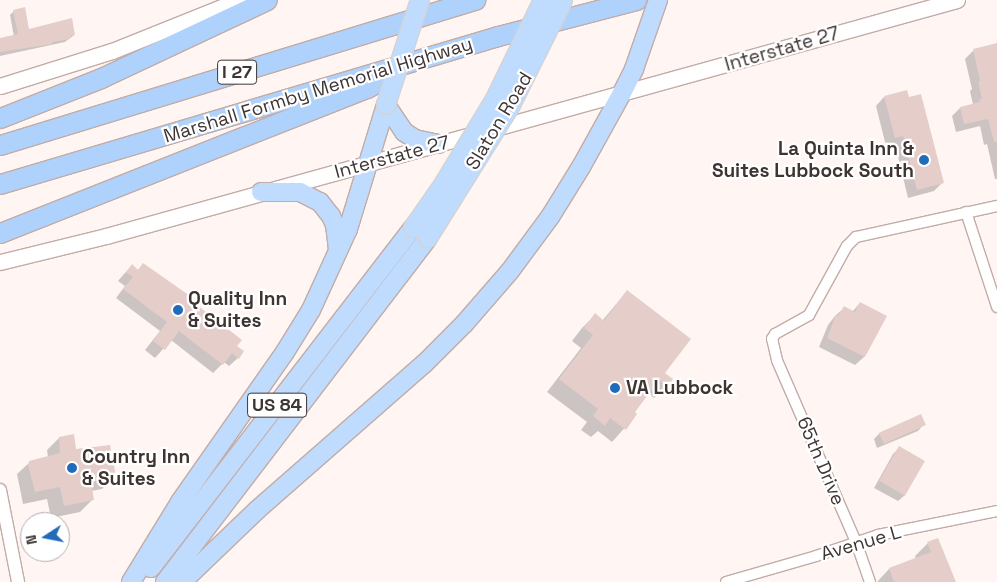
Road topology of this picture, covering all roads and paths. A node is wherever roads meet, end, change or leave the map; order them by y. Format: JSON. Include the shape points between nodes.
{"nodes":[{"id":1,"x":239,"y":0,"type":"edge"},
{"id":2,"x":267,"y":0,"type":"edge"},
{"id":3,"x":420,"y":0,"type":"edge"},
{"id":4,"x":475,"y":0,"type":"edge"},
{"id":5,"x":544,"y":0,"type":"edge"},
{"id":6,"x":564,"y":0,"type":"edge"},
{"id":7,"x":636,"y":0,"type":"edge"},
{"id":8,"x":658,"y":0,"type":"edge"},
{"id":9,"x":957,"y":0,"type":"edge"},
{"id":10,"x":409,"y":62,"type":"junction"},
{"id":11,"x":0,"y":86,"type":"edge"},
{"id":12,"x":622,"y":93,"type":"junction"},
{"id":13,"x":386,"y":105,"type":"junction"},
{"id":14,"x":0,"y":118,"type":"edge"},
{"id":15,"x":438,"y":144,"type":"junction"},
{"id":16,"x":0,"y":145,"type":"edge"},
{"id":17,"x":367,"y":164,"type":"junction"},
{"id":18,"x":0,"y":184,"type":"edge"},
{"id":19,"x":262,"y":192,"type":"junction"},
{"id":20,"x":997,"y":206,"type":"edge"},
{"id":21,"x":966,"y":212,"type":"junction"},
{"id":22,"x":0,"y":233,"type":"edge"},
{"id":23,"x":420,"y":233,"type":"junction"},
{"id":24,"x":337,"y":254,"type":"junction"},
{"id":25,"x":0,"y":262,"type":"edge"},
{"id":26,"x":997,"y":307,"type":"edge"},
{"id":27,"x":0,"y":490,"type":"edge"},
{"id":28,"x":997,"y":511,"type":"edge"},
{"id":29,"x":856,"y":542,"type":"junction"},
{"id":30,"x":18,"y":582,"type":"edge"},
{"id":31,"x":131,"y":582,"type":"edge"},
{"id":32,"x":140,"y":582,"type":"edge"},
{"id":33,"x":165,"y":582,"type":"edge"},
{"id":34,"x":182,"y":582,"type":"edge"},
{"id":35,"x":726,"y":582,"type":"edge"},
{"id":36,"x":870,"y":582,"type":"edge"}],
"edges":[{"from":1,"to":11,"type":"main road","via":[[112,51]]},
{"from":2,"to":14,"type":"highway","via":[[101,78]]},
{"from":3,"to":13,"type":"highway","bridge":true},
{"from":4,"to":16,"type":"highway","number":"I 27"},
{"from":5,"to":23,"type":"highway","name":"Slaton Road","number":"US 84","bridge":true,"via":[[495,99],[443,185]]},
{"from":6,"to":23,"type":"highway","name":"Slaton Road","number":"US 84","bridge":true,"via":[[510,107]]},
{"from":7,"to":10,"type":"highway","name":"Marshall Formby Memorial Highway","number":"I 27"},
{"from":8,"to":12,"type":"highway","via":[[634,69]]},
{"from":9,"to":12,"type":"main road","name":"Interstate 27"},
{"from":10,"to":18,"type":"highway","name":"Marshall Formby Memorial Highway","number":"I 27"},
{"from":10,"to":22,"type":"highway","via":[[367,88]]},
{"from":12,"to":15,"type":"main road","name":"Interstate 27"},
{"from":12,"to":34,"type":"highway","via":[[550,217],[488,297],[424,364],[231,534]]},
{"from":13,"to":15,"type":"highway","via":[[404,132]]},
{"from":13,"to":17,"type":"highway"},
{"from":15,"to":17,"type":"main road","name":"Interstate 27"},
{"from":17,"to":19,"type":"main road","name":"Interstate 27"},
{"from":17,"to":24,"type":"highway"},
{"from":19,"to":24,"type":"highway","via":[[300,192],[320,202],[335,225]]},
{"from":19,"to":25,"type":"main road","name":"Interstate 27"},
{"from":20,"to":21,"type":"street"},
{"from":21,"to":26,"type":"street"},
{"from":21,"to":29,"type":"street","name":"65th Drive","via":[[856,237],[847,246],[809,315],[775,334],[772,339],[777,360]]},
{"from":23,"to":32,"type":"highway","number":"US 84"},
{"from":23,"to":33,"type":"highway","number":"US 84"},
{"from":24,"to":31,"type":"highway","via":[[324,285],[295,336],[180,502]]},
{"from":27,"to":30,"type":"street"},
{"from":28,"to":29,"type":"street","name":"Avenue L"},
{"from":29,"to":35,"type":"street","name":"Avenue L"},
{"from":29,"to":36,"type":"street","name":"65th Drive"}]}
